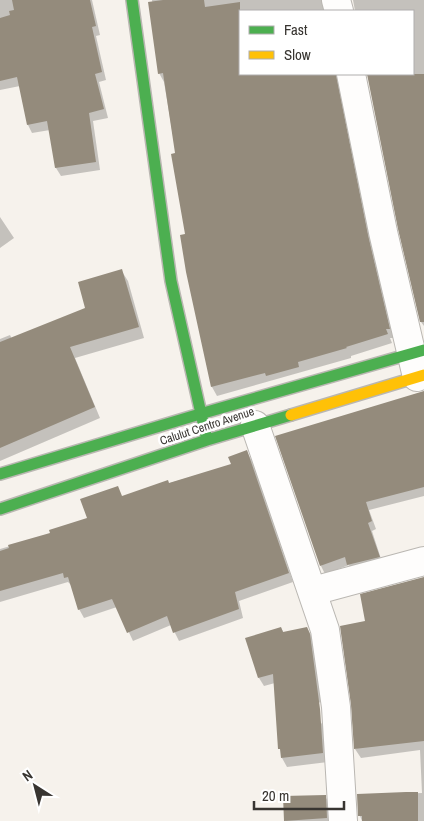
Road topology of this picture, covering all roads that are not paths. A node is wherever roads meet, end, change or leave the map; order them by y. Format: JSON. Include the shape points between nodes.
{"nodes":[{"id":1,"x":132,"y":0,"type":"edge"},
{"id":2,"x":351,"y":75,"type":"edge"},
{"id":3,"x":419,"y":364,"type":"edge"},
{"id":4,"x":200,"y":414,"type":"junction"},
{"id":5,"x":255,"y":425,"type":"junction"},
{"id":6,"x":207,"y":440,"type":"junction"},
{"id":7,"x":0,"y":474,"type":"edge"},
{"id":8,"x":1,"y":506,"type":"edge"},
{"id":9,"x":424,"y":561,"type":"edge"},
{"id":10,"x":313,"y":591,"type":"junction"},
{"id":11,"x":343,"y":821,"type":"edge"}],
"edges":[{"from":1,"to":4,"type":"main road","via":[[172,281]]},
{"from":2,"to":3,"type":"street","via":[[383,232]]},
{"from":3,"to":4,"type":"main road","name":"Calulut Centro Avenue"},
{"from":3,"to":5,"type":"main road","name":"Calulut Centro Avenue"},
{"from":4,"to":6,"type":"main road"},
{"from":4,"to":7,"type":"main road","name":"Calulut Centro Avenue"},
{"from":5,"to":6,"type":"main road","name":"Calulut Centro Avenue"},
{"from":5,"to":10,"type":"street"},
{"from":6,"to":8,"type":"main road","name":"Calulut Centro Avenue"},
{"from":9,"to":10,"type":"street"},
{"from":10,"to":11,"type":"street","via":[[326,630],[336,707]]}]}
